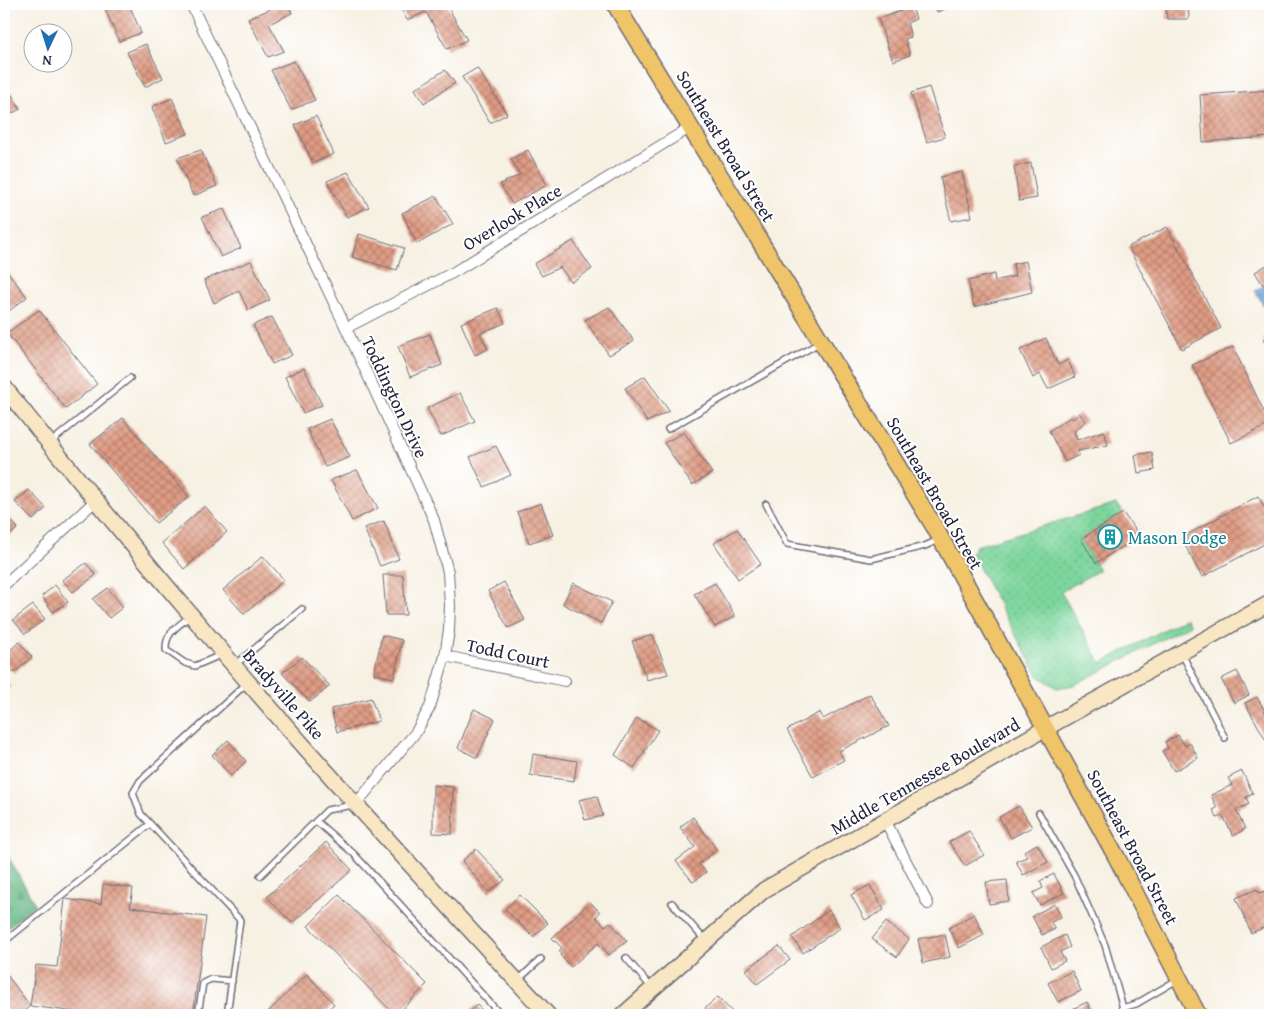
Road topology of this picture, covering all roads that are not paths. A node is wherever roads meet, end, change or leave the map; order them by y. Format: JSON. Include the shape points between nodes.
{"nodes":[{"id":1,"x":191,"y":4,"type":"edge"},
{"id":2,"x":615,"y":4,"type":"edge"},
{"id":3,"x":692,"y":127,"type":"junction"},
{"id":4,"x":346,"y":328,"type":"junction"},
{"id":5,"x":822,"y":342,"type":"junction"},
{"id":6,"x":130,"y":378,"type":"dead end"},
{"id":7,"x":4,"y":388,"type":"edge"},
{"id":8,"x":668,"y":430,"type":"dead end"},
{"id":9,"x":49,"y":444,"type":"junction"},
{"id":10,"x":94,"y":501,"type":"junction"},
{"id":11,"x":766,"y":504,"type":"dead end"},
{"id":12,"x":941,"y":539,"type":"junction"},
{"id":13,"x":4,"y":585,"type":"edge"},
{"id":14,"x":1270,"y":603,"type":"edge"},
{"id":15,"x":302,"y":609,"type":"dead end"},
{"id":16,"x":191,"y":616,"type":"junction"},
{"id":17,"x":1181,"y":652,"type":"junction"},
{"id":18,"x":223,"y":654,"type":"junction"},
{"id":19,"x":445,"y":656,"type":"junction"},
{"id":20,"x":234,"y":666,"type":"junction"},
{"id":21,"x":565,"y":681,"type":"dead end"},
{"id":22,"x":248,"y":682,"type":"junction"},
{"id":23,"x":1046,"y":728,"type":"junction"},
{"id":24,"x":1225,"y":738,"type":"dead end"},
{"id":25,"x":356,"y":804,"type":"junction"},
{"id":26,"x":1039,"y":813,"type":"dead end"},
{"id":27,"x":885,"y":820,"type":"junction"},
{"id":28,"x":316,"y":821,"type":"junction"},
{"id":29,"x":150,"y":824,"type":"junction"},
{"id":30,"x":260,"y":876,"type":"dead end"},
{"id":31,"x":672,"y":902,"type":"dead end"},
{"id":32,"x":928,"y":904,"type":"dead end"},
{"id":33,"x":706,"y":941,"type":"junction"},
{"id":34,"x":4,"y":942,"type":"edge"},
{"id":35,"x":626,"y":958,"type":"dead end"},
{"id":36,"x":541,"y":959,"type":"dead end"},
{"id":37,"x":1180,"y":979,"type":"junction"},
{"id":38,"x":232,"y":981,"type":"junction"},
{"id":39,"x":517,"y":981,"type":"junction"},
{"id":40,"x":652,"y":989,"type":"junction"},
{"id":41,"x":1122,"y":1008,"type":"junction"},
{"id":42,"x":198,"y":1015,"type":"edge"},
{"id":43,"x":227,"y":1015,"type":"edge"},
{"id":44,"x":501,"y":1015,"type":"edge"},
{"id":45,"x":548,"y":1015,"type":"edge"},
{"id":46,"x":623,"y":1015,"type":"edge"},
{"id":47,"x":1125,"y":1015,"type":"edge"},
{"id":48,"x":1198,"y":1015,"type":"edge"}],
"edges":[{"from":1,"to":4,"type":"street","name":"Toddington Drive"},
{"from":2,"to":3,"type":"main road","name":"Southeast Broad Street"},
{"from":3,"to":4,"type":"street","name":"Overlook Place","via":[[454,272]]},
{"from":3,"to":5,"type":"main road","name":"Southeast Broad Street"},
{"from":4,"to":19,"type":"street","name":"Toddington Drive","via":[[434,520],[448,572],[449,630]]},
{"from":5,"to":8,"type":"lane"},
{"from":5,"to":12,"type":"main road","name":"Southeast Broad Street"},
{"from":6,"to":9,"type":"lane"},
{"from":7,"to":9,"type":"main road","name":"Bradyville Pike"},
{"from":9,"to":10,"type":"main road","name":"Bradyville Pike"},
{"from":10,"to":13,"type":"street"},
{"from":10,"to":16,"type":"main road","name":"Bradyville Pike"},
{"from":11,"to":12,"type":"lane","via":[[787,544],[871,560]]},
{"from":12,"to":23,"type":"main road","name":"Southeast Broad Street"},
{"from":14,"to":17,"type":"main road","name":"Middle Tennessee Boulevard"},
{"from":15,"to":20,"type":"lane"},
{"from":16,"to":18,"type":"main road","name":"Bradyville Pike"},
{"from":16,"to":18,"type":"lane","via":[[172,632],[166,642],[166,650],[195,666]]},
{"from":17,"to":23,"type":"main road","name":"Middle Tennessee Boulevard"},
{"from":17,"to":24,"type":"lane"},
{"from":18,"to":20,"type":"main road","name":"Bradyville Pike"},
{"from":19,"to":21,"type":"street","name":"Todd Court"},
{"from":19,"to":25,"type":"street","name":"Toddington Drive","via":[[423,722]]},
{"from":20,"to":22,"type":"main road","name":"Bradyville Pike"},
{"from":22,"to":25,"type":"main road","name":"Bradyville Pike"},
{"from":22,"to":29,"type":"lane","via":[[140,781],[133,793],[141,814]]},
{"from":23,"to":27,"type":"main road","name":"Middle Tennessee Boulevard"},
{"from":23,"to":37,"type":"main road","name":"Southeast Broad Street"},
{"from":25,"to":28,"type":"lane","via":[[327,810]]},
{"from":25,"to":39,"type":"main road","name":"Bradyville Pike"},
{"from":26,"to":41,"type":"lane","via":[[1075,877],[1105,945]]},
{"from":27,"to":32,"type":"street"},
{"from":27,"to":33,"type":"main road","name":"Middle Tennessee Boulevard","via":[[764,890]]},
{"from":28,"to":30,"type":"lane"},
{"from":28,"to":44,"type":"lane","via":[[354,854]]},
{"from":29,"to":34,"type":"lane"},
{"from":29,"to":38,"type":"lane","via":[[240,920]]},
{"from":31,"to":33,"type":"lane"},
{"from":33,"to":40,"type":"main road","name":"Middle Tennessee Boulevard"},
{"from":35,"to":40,"type":"lane"},
{"from":36,"to":39,"type":"lane"},
{"from":37,"to":41,"type":"lane","via":[[1136,1004]]},
{"from":37,"to":48,"type":"main road","name":"Southeast Broad Street"},
{"from":38,"to":42,"type":"lane","via":[[211,979],[203,983]]},
{"from":38,"to":43,"type":"lane"},
{"from":39,"to":45,"type":"main road","name":"Bradyville Pike"},
{"from":40,"to":46,"type":"main road","name":"Middle Tennessee Boulevard"},
{"from":41,"to":47,"type":"lane"}]}
